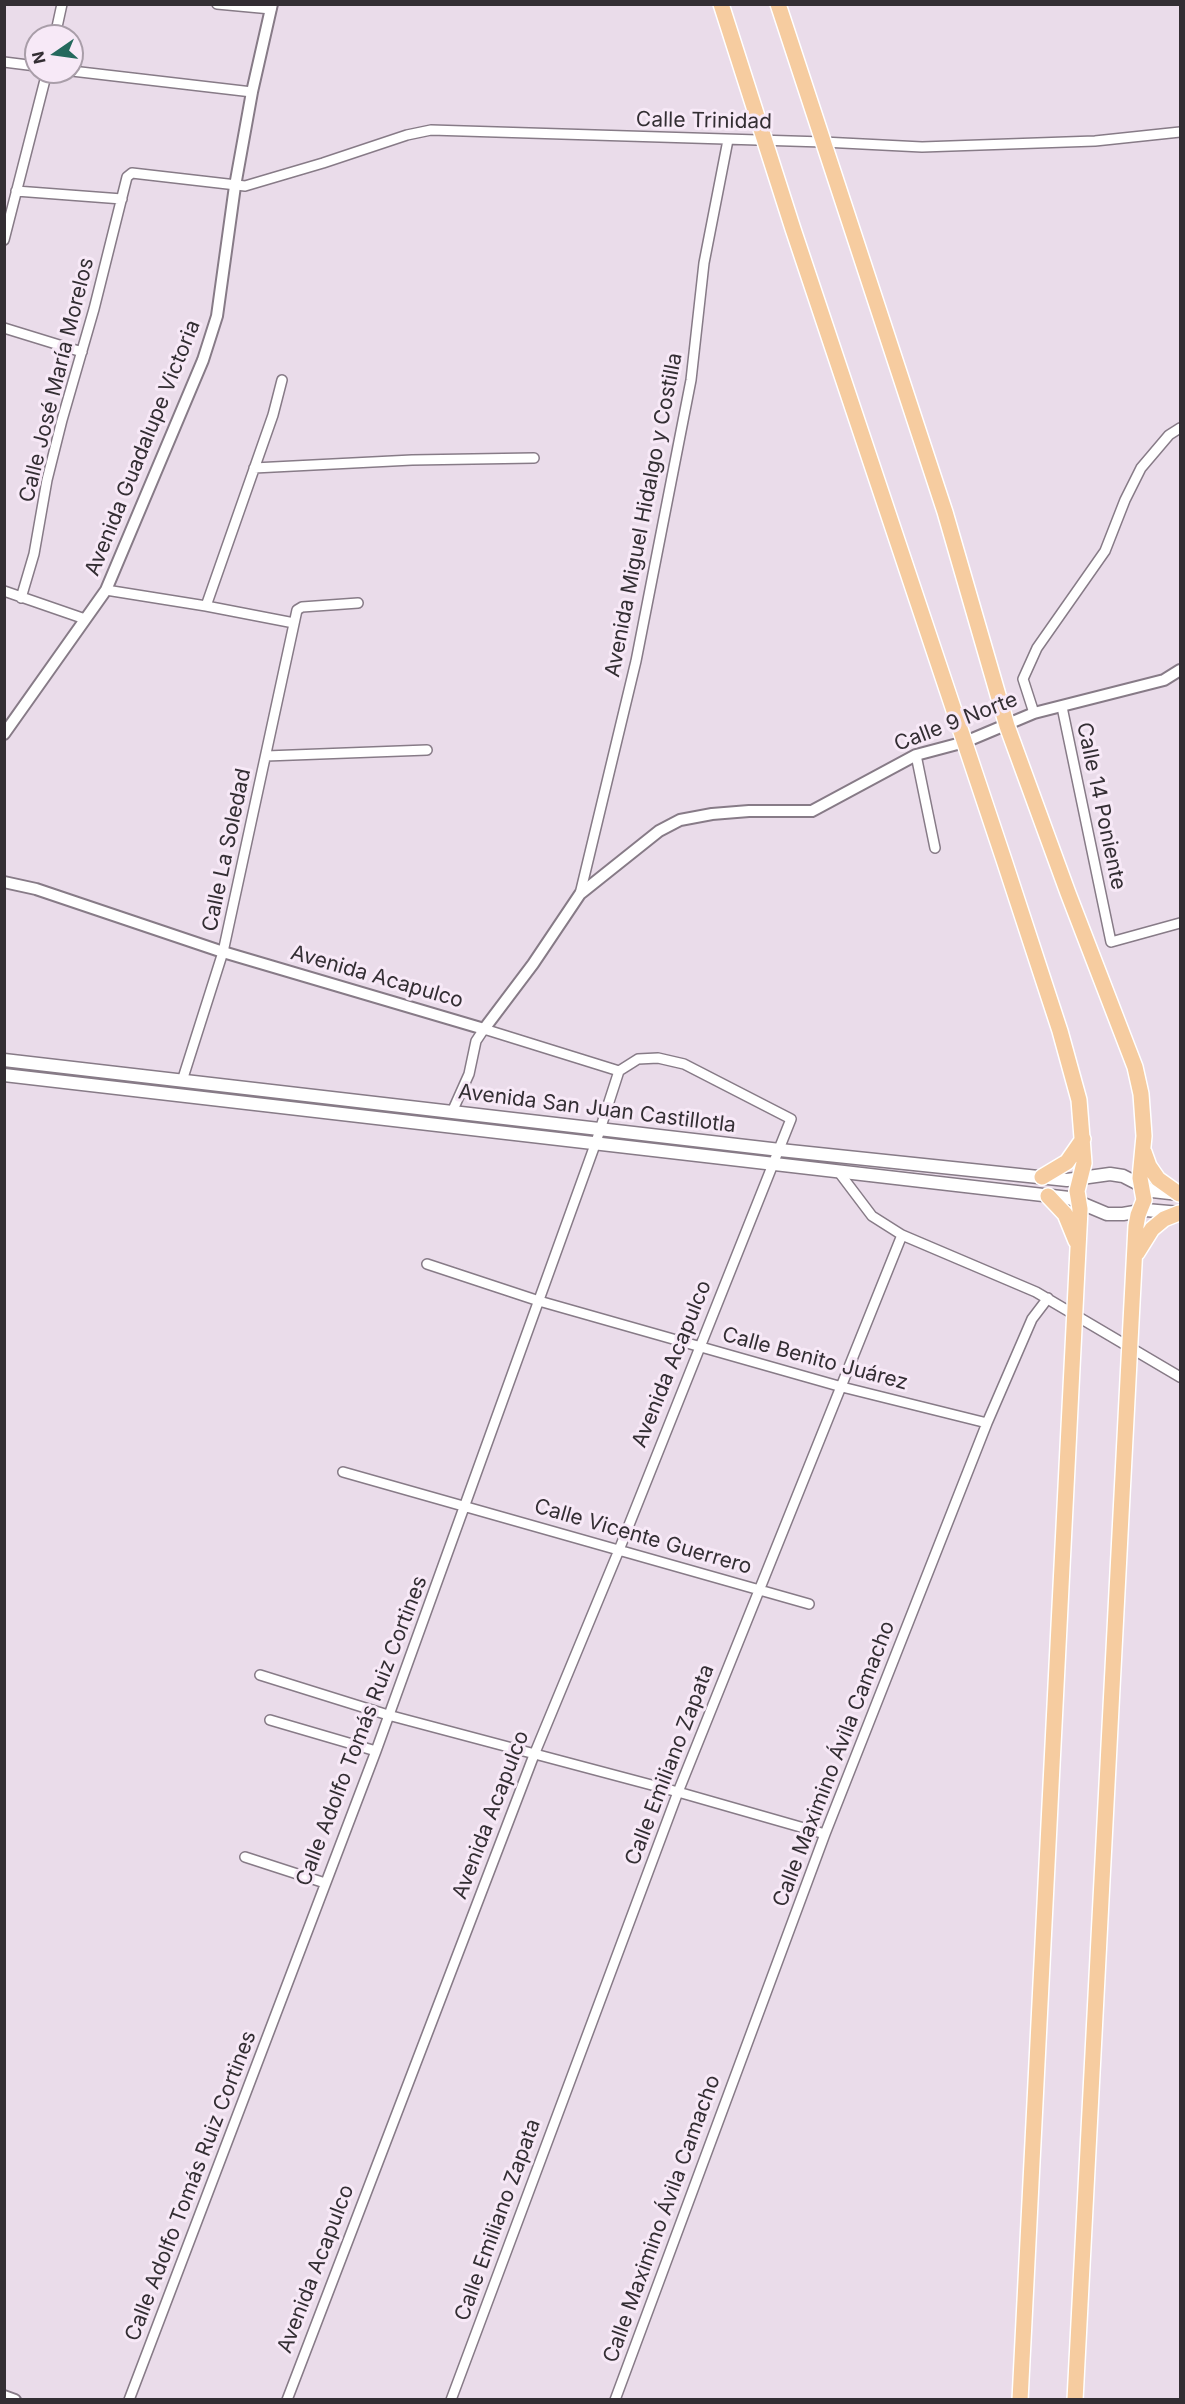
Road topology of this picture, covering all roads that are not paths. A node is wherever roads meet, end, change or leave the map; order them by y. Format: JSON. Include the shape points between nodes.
{"nodes":[{"id":1,"x":62,"y":4,"type":"edge"},
{"id":2,"x":217,"y":4,"type":"edge"},
{"id":3,"x":721,"y":4,"type":"edge"},
{"id":4,"x":778,"y":4,"type":"edge"},
{"id":5,"x":272,"y":7,"type":"edge"},
{"id":6,"x":58,"y":24,"type":"edge"},
{"id":7,"x":4,"y":62,"type":"edge"},
{"id":8,"x":24,"y":64,"type":"edge"},
{"id":9,"x":84,"y":72,"type":"edge"},
{"id":10,"x":44,"y":84,"type":"edge"},
{"id":11,"x":252,"y":92,"type":"junction"},
{"id":12,"x":1180,"y":132,"type":"edge"},
{"id":13,"x":728,"y":140,"type":"junction"},
{"id":14,"x":764,"y":140,"type":"junction"},
{"id":15,"x":823,"y":142,"type":"junction"},
{"id":16,"x":132,"y":173,"type":"joint"},
{"id":17,"x":235,"y":186,"type":"junction"},
{"id":18,"x":16,"y":191,"type":"junction"},
{"id":19,"x":122,"y":199,"type":"junction"},
{"id":20,"x":4,"y":240,"type":"edge"},
{"id":21,"x":4,"y":328,"type":"edge"},
{"id":22,"x":82,"y":352,"type":"junction"},
{"id":23,"x":282,"y":380,"type":"dead end"},
{"id":24,"x":1180,"y":428,"type":"edge"},
{"id":25,"x":534,"y":458,"type":"dead end"},
{"id":26,"x":254,"y":468,"type":"junction"},
{"id":27,"x":106,"y":590,"type":"junction"},
{"id":28,"x":4,"y":591,"type":"edge"},
{"id":29,"x":21,"y":598,"type":"junction"},
{"id":30,"x":358,"y":603,"type":"dead end"},
{"id":31,"x":206,"y":606,"type":"junction"},
{"id":32,"x":85,"y":619,"type":"junction"},
{"id":33,"x":294,"y":623,"type":"junction"},
{"id":34,"x":1180,"y":670,"type":"edge"},
{"id":35,"x":1062,"y":707,"type":"junction"},
{"id":36,"x":1034,"y":713,"type":"junction"},
{"id":37,"x":1007,"y":726,"type":"junction"},
{"id":38,"x":4,"y":734,"type":"edge"},
{"id":39,"x":965,"y":742,"type":"junction"},
{"id":40,"x":427,"y":750,"type":"dead end"},
{"id":41,"x":915,"y":755,"type":"junction"},
{"id":42,"x":266,"y":756,"type":"junction"},
{"id":43,"x":935,"y":848,"type":"dead end"},
{"id":44,"x":4,"y":882,"type":"edge"},
{"id":45,"x":580,"y":894,"type":"junction"},
{"id":46,"x":1180,"y":923,"type":"edge"},
{"id":47,"x":224,"y":952,"type":"junction"},
{"id":48,"x":484,"y":1029,"type":"junction"},
{"id":49,"x":4,"y":1060,"type":"edge"},
{"id":50,"x":619,"y":1071,"type":"junction"},
{"id":51,"x":4,"y":1075,"type":"edge"},
{"id":52,"x":182,"y":1082,"type":"junction"},
{"id":53,"x":452,"y":1112,"type":"junction"},
{"id":54,"x":600,"y":1129,"type":"junction"},
{"id":55,"x":1083,"y":1139,"type":"junction"},
{"id":56,"x":596,"y":1142,"type":"junction"},
{"id":57,"x":780,"y":1150,"type":"junction"},
{"id":58,"x":1144,"y":1152,"type":"junction"},
{"id":59,"x":774,"y":1164,"type":"junction"},
{"id":60,"x":838,"y":1171,"type":"junction"},
{"id":61,"x":1042,"y":1177,"type":"junction"},
{"id":62,"x":1082,"y":1179,"type":"junction"},
{"id":63,"x":1141,"y":1186,"type":"junction"},
{"id":64,"x":1180,"y":1194,"type":"edge"},
{"id":65,"x":1048,"y":1196,"type":"junction"},
{"id":66,"x":1080,"y":1202,"type":"junction"},
{"id":67,"x":1139,"y":1210,"type":"junction"},
{"id":68,"x":1180,"y":1213,"type":"edge"},
{"id":69,"x":902,"y":1235,"type":"junction"},
{"id":70,"x":1136,"y":1256,"type":"junction"},
{"id":71,"x":1077,"y":1259,"type":"junction"},
{"id":72,"x":427,"y":1264,"type":"dead end"},
{"id":73,"x":1048,"y":1298,"type":"junction"},
{"id":74,"x":539,"y":1301,"type":"junction"},
{"id":75,"x":1074,"y":1314,"type":"junction"},
{"id":76,"x":700,"y":1346,"type":"junction"},
{"id":77,"x":1131,"y":1349,"type":"junction"},
{"id":78,"x":1180,"y":1377,"type":"edge"},
{"id":79,"x":842,"y":1387,"type":"junction"},
{"id":80,"x":987,"y":1423,"type":"junction"},
{"id":81,"x":343,"y":1472,"type":"dead end"},
{"id":82,"x":466,"y":1506,"type":"junction"},
{"id":83,"x":619,"y":1550,"type":"junction"},
{"id":84,"x":758,"y":1589,"type":"junction"},
{"id":85,"x":809,"y":1604,"type":"dead end"},
{"id":86,"x":260,"y":1675,"type":"dead end"},
{"id":87,"x":388,"y":1715,"type":"junction"},
{"id":88,"x":270,"y":1720,"type":"dead end"},
{"id":89,"x":376,"y":1751,"type":"junction"},
{"id":90,"x":534,"y":1755,"type":"junction"},
{"id":91,"x":678,"y":1791,"type":"junction"},
{"id":92,"x":825,"y":1834,"type":"junction"},
{"id":93,"x":245,"y":1857,"type":"dead end"},
{"id":94,"x":324,"y":1883,"type":"junction"},
{"id":95,"x":4,"y":2396,"type":"edge"},
{"id":96,"x":15,"y":2400,"type":"edge"},
{"id":97,"x":129,"y":2400,"type":"edge"},
{"id":98,"x":287,"y":2400,"type":"edge"},
{"id":99,"x":451,"y":2400,"type":"edge"},
{"id":100,"x":615,"y":2400,"type":"edge"},
{"id":101,"x":1020,"y":2400,"type":"edge"},
{"id":102,"x":1075,"y":2400,"type":"edge"}],
"edges":[{"from":1,"to":6,"type":"street"},
{"from":2,"to":5,"type":"street"},
{"from":3,"to":14,"type":"highway"},
{"from":4,"to":15,"type":"highway"},
{"from":5,"to":11,"type":"street","name":"Avenida Guadalupe Victoria"},
{"from":7,"to":8,"type":"street"},
{"from":9,"to":11,"type":"street"},
{"from":10,"to":18,"type":"street"},
{"from":11,"to":17,"type":"street","name":"Avenida Guadalupe Victoria"},
{"from":12,"to":15,"type":"street","name":"Calle Trinidad","via":[[1095,141],[922,147]]},
{"from":13,"to":14,"type":"street","name":"Calle Trinidad"},
{"from":13,"to":17,"type":"street","name":"Calle Trinidad","via":[[431,130],[259,183]]},
{"from":13,"to":45,"type":"street","name":"Avenida Miguel Hidalgo y Costilla","via":[[704,263],[691,380],[636,661]]},
{"from":14,"to":15,"type":"street","name":"Calle Trinidad"},
{"from":14,"to":39,"type":"highway"},
{"from":15,"to":37,"type":"highway","via":[[939,493]]},
{"from":16,"to":17,"type":"street","name":"Calle Trinidad"},
{"from":16,"to":19,"type":"street","name":"Calle José María Morelos","via":[[127,177]]},
{"from":17,"to":27,"type":"street","name":"Avenida Guadalupe Victoria","via":[[217,316],[203,360]]},
{"from":18,"to":19,"type":"street"},
{"from":18,"to":20,"type":"street"},
{"from":19,"to":22,"type":"street","name":"Calle José María Morelos"},
{"from":21,"to":22,"type":"street"},
{"from":22,"to":29,"type":"street","name":"Calle José María Morelos","via":[[47,480],[34,554]]},
{"from":23,"to":26,"type":"street"},
{"from":24,"to":36,"type":"street","via":[[1141,468],[1105,551],[1037,648],[1023,679]]},
{"from":25,"to":26,"type":"street"},
{"from":26,"to":31,"type":"street"},
{"from":27,"to":31,"type":"street"},
{"from":27,"to":32,"type":"street","name":"Avenida Guadalupe Victoria"},
{"from":28,"to":29,"type":"street"},
{"from":29,"to":32,"type":"street"},
{"from":30,"to":33,"type":"street","via":[[298,608]]},
{"from":31,"to":33,"type":"street"},
{"from":32,"to":38,"type":"street","name":"Avenida Guadalupe Victoria"},
{"from":33,"to":42,"type":"street","name":"Calle La Soledad"},
{"from":34,"to":35,"type":"street","name":"Calle 9 Norte","via":[[1164,680]]},
{"from":35,"to":36,"type":"street","name":"Calle 9 Norte"},
{"from":35,"to":46,"type":"street","name":"Calle 14 Poniente","via":[[1112,942]]},
{"from":36,"to":37,"type":"street","name":"Calle 9 Norte"},
{"from":37,"to":39,"type":"street","name":"Calle 9 Norte"},
{"from":37,"to":58,"type":"highway","via":[[1135,1067],[1142,1094]]},
{"from":39,"to":41,"type":"street","name":"Calle 9 Norte"},
{"from":39,"to":55,"type":"highway","via":[[1070,1066]]},
{"from":40,"to":42,"type":"street"},
{"from":41,"to":43,"type":"street"},
{"from":41,"to":45,"type":"street","name":"Calle 9 Norte","via":[[812,811],[732,812],[680,820],[639,844]]},
{"from":42,"to":47,"type":"street","name":"Calle La Soledad"},
{"from":44,"to":47,"type":"street","name":"Avenida Acapulco","via":[[36,889]]},
{"from":45,"to":48,"type":"street","name":"Calle 9 Norte"},
{"from":47,"to":48,"type":"street","name":"Avenida Acapulco"},
{"from":47,"to":52,"type":"street","name":"Calle La Soledad"},
{"from":48,"to":50,"type":"street","name":"Avenida Acapulco"},
{"from":48,"to":53,"type":"street","via":[[476,1041],[469,1074]]},
{"from":49,"to":52,"type":"main road","name":"Avenida San Juan Castillotla"},
{"from":50,"to":54,"type":"street","name":"Calle Adolfo Tomás Ruiz Cortines"},
{"from":50,"to":57,"type":"street","name":"Avenida Acapulco","via":[[638,1059],[658,1058],[684,1064],[791,1119]]},
{"from":51,"to":56,"type":"main road","name":"Avenida San Juan Castillotla"},
{"from":52,"to":53,"type":"main road","name":"Avenida San Juan Castillotla"},
{"from":53,"to":54,"type":"main road","name":"Avenida San Juan Castillotla"},
{"from":54,"to":56,"type":"street","name":"Calle Adolfo Tomás Ruiz Cortines"},
{"from":54,"to":57,"type":"main road","name":"Avenida San Juan Castillotla"},
{"from":55,"to":61,"type":"highway","via":[[1068,1162]]},
{"from":55,"to":62,"type":"highway"},
{"from":56,"to":59,"type":"main road","name":"Avenida San Juan Castillotla"},
{"from":56,"to":74,"type":"street","name":"Calle Adolfo Tomás Ruiz Cortines"},
{"from":57,"to":59,"type":"street","name":"Avenida Acapulco"},
{"from":57,"to":61,"type":"main road","name":"Avenida San Juan Castillotla"},
{"from":58,"to":63,"type":"highway"},
{"from":58,"to":64,"type":"highway","via":[[1158,1179]]},
{"from":59,"to":60,"type":"main road","name":"Avenida San Juan Castillotla"},
{"from":59,"to":76,"type":"street","name":"Avenida Acapulco"},
{"from":60,"to":65,"type":"main road","name":"Avenida San Juan Castillotla"},
{"from":60,"to":69,"type":"street","via":[[872,1216]]},
{"from":61,"to":62,"type":"main road","name":"Avenida San Juan Castillotla"},
{"from":62,"to":63,"type":"main road","name":"Avenida San Juan Castillotla","via":[[1110,1174],[1124,1176]]},
{"from":62,"to":66,"type":"highway","via":[[1077,1191]]},
{"from":63,"to":64,"type":"main road","name":"Avenida San Juan Castillotla"},
{"from":63,"to":67,"type":"highway","via":[[1144,1200]]},
{"from":65,"to":66,"type":"main road","name":"Avenida San Juan Castillotla"},
{"from":65,"to":71,"type":"highway","via":[[1069,1221]]},
{"from":66,"to":67,"type":"main road","name":"Avenida San Juan Castillotla","via":[[1107,1214]]},
{"from":66,"to":71,"type":"highway"},
{"from":67,"to":68,"type":"main road","name":"Avenida San Juan Castillotla"},
{"from":67,"to":70,"type":"highway"},
{"from":68,"to":70,"type":"highway","via":[[1152,1229]]},
{"from":69,"to":73,"type":"street"},
{"from":69,"to":79,"type":"street","name":"Calle Emiliano Zapata"},
{"from":70,"to":77,"type":"highway"},
{"from":71,"to":75,"type":"highway"},
{"from":72,"to":74,"type":"street","name":"Calle Benito Juárez"},
{"from":73,"to":75,"type":"street"},
{"from":73,"to":80,"type":"street","name":"Calle Maximino Ávila Camacho","via":[[1032,1319]]},
{"from":74,"to":76,"type":"street","name":"Calle Benito Juárez"},
{"from":74,"to":82,"type":"street","name":"Calle Adolfo Tomás Ruiz Cortines"},
{"from":75,"to":77,"type":"street"},
{"from":75,"to":101,"type":"highway"},
{"from":76,"to":79,"type":"street","name":"Calle Benito Juárez"},
{"from":76,"to":83,"type":"street","name":"Avenida Acapulco"},
{"from":77,"to":78,"type":"street"},
{"from":77,"to":102,"type":"highway"},
{"from":79,"to":80,"type":"street","name":"Calle Benito Juárez"},
{"from":79,"to":84,"type":"street","name":"Calle Emiliano Zapata"},
{"from":80,"to":92,"type":"street","name":"Calle Maximino Ávila Camacho"},
{"from":81,"to":82,"type":"street","name":"Calle Vicente Guerrero"},
{"from":82,"to":83,"type":"street","name":"Calle Vicente Guerrero"},
{"from":82,"to":87,"type":"street","name":"Calle Adolfo Tomás Ruiz Cortines"},
{"from":83,"to":84,"type":"street","name":"Calle Vicente Guerrero"},
{"from":83,"to":90,"type":"street","name":"Avenida Acapulco"},
{"from":84,"to":85,"type":"street","name":"Calle Vicente Guerrero"},
{"from":84,"to":91,"type":"street","name":"Calle Emiliano Zapata"},
{"from":86,"to":87,"type":"street"},
{"from":87,"to":89,"type":"street","name":"Calle Adolfo Tomás Ruiz Cortines"},
{"from":87,"to":90,"type":"street"},
{"from":88,"to":89,"type":"street"},
{"from":89,"to":94,"type":"street","name":"Calle Adolfo Tomás Ruiz Cortines"},
{"from":90,"to":91,"type":"street"},
{"from":90,"to":98,"type":"street","name":"Avenida Acapulco"},
{"from":91,"to":92,"type":"street"},
{"from":91,"to":99,"type":"street","name":"Calle Emiliano Zapata"},
{"from":92,"to":100,"type":"street","name":"Calle Maximino Ávila Camacho"},
{"from":93,"to":94,"type":"street"},
{"from":94,"to":97,"type":"street","name":"Calle Adolfo Tomás Ruiz Cortines"},
{"from":95,"to":96,"type":"street"}]}
